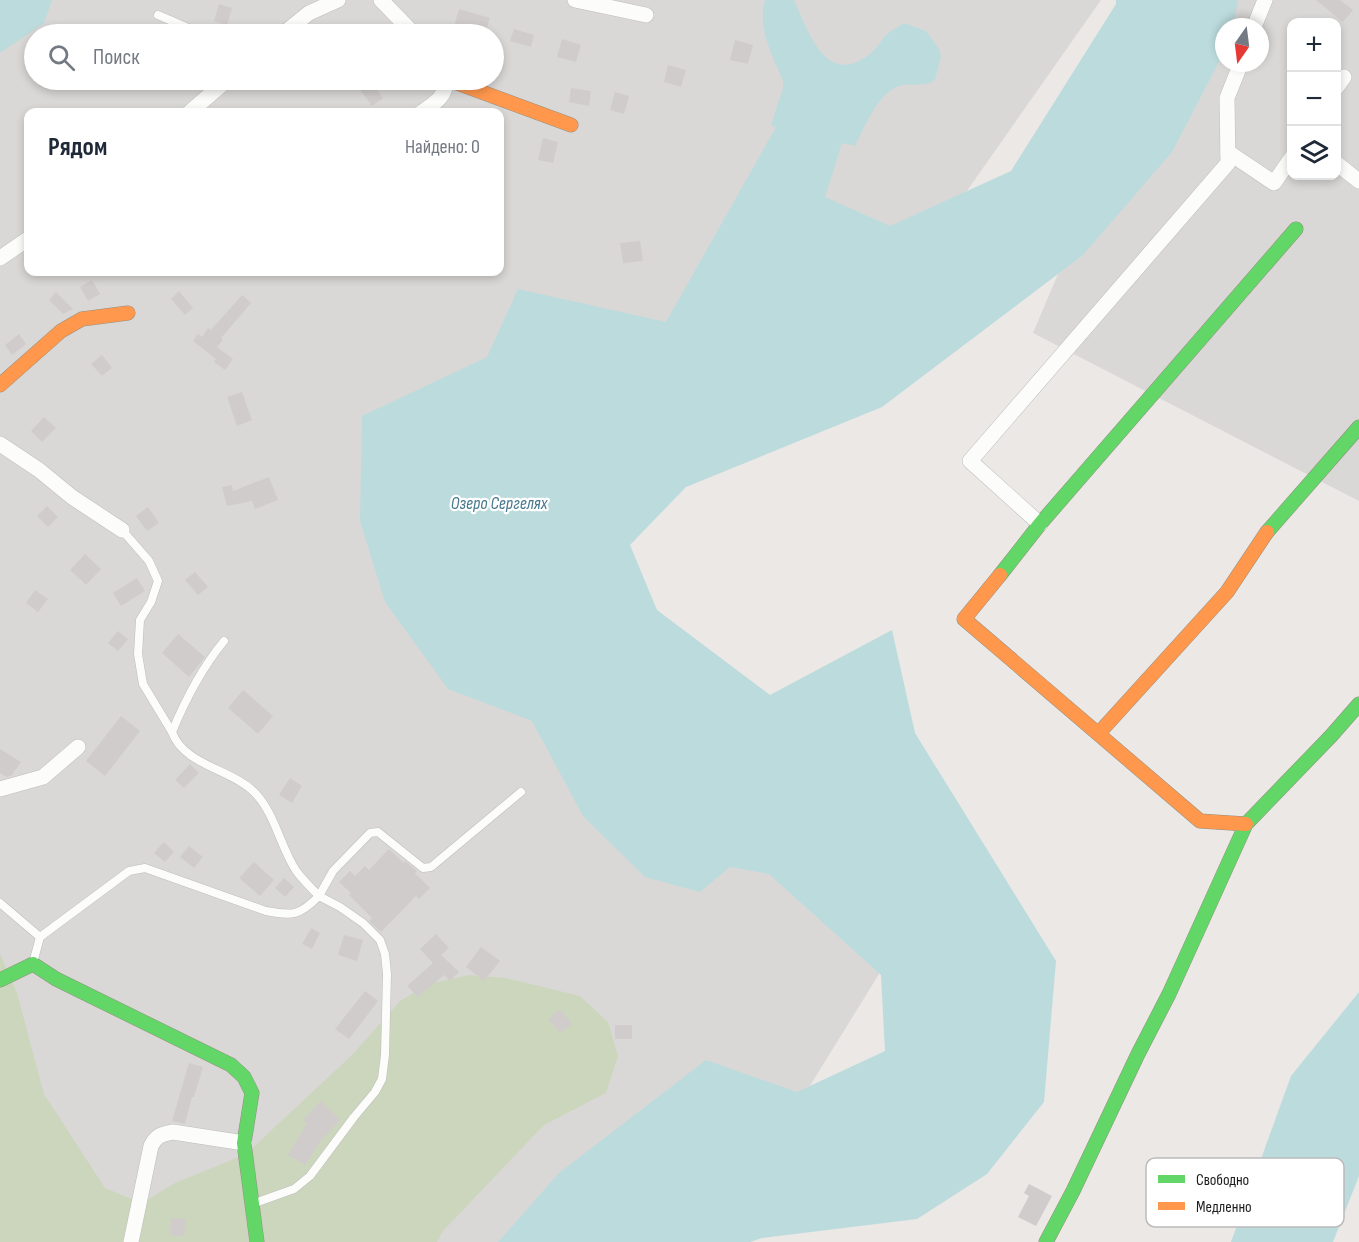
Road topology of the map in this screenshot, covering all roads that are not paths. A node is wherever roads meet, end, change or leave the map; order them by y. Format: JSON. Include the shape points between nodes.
{"nodes":[{"id":1,"x":338,"y":0,"type":"edge"},
{"id":2,"x":381,"y":0,"type":"edge"},
{"id":3,"x":575,"y":0,"type":"edge"},
{"id":4,"x":1265,"y":0,"type":"edge"},
{"id":5,"x":158,"y":15,"type":"dead end"},
{"id":6,"x":646,"y":15,"type":"dead end"},
{"id":7,"x":1258,"y":18,"type":"edge"},
{"id":8,"x":179,"y":24,"type":"edge"},
{"id":9,"x":296,"y":24,"type":"edge"},
{"id":10,"x":404,"y":24,"type":"edge"},
{"id":11,"x":1237,"y":72,"type":"edge"},
{"id":12,"x":215,"y":90,"type":"edge"},
{"id":13,"x":446,"y":90,"type":"edge"},
{"id":14,"x":475,"y":90,"type":"edge"},
{"id":15,"x":195,"y":108,"type":"edge"},
{"id":16,"x":428,"y":108,"type":"edge"},
{"id":17,"x":571,"y":125,"type":"dead end"},
{"id":18,"x":1228,"y":152,"type":"junction"},
{"id":19,"x":1287,"y":165,"type":"edge"},
{"id":20,"x":1341,"y":167,"type":"edge"},
{"id":21,"x":1359,"y":181,"type":"edge"},
{"id":22,"x":1296,"y":229,"type":"dead end"},
{"id":23,"x":24,"y":242,"type":"edge"},
{"id":24,"x":0,"y":258,"type":"edge"},
{"id":25,"x":128,"y":314,"type":"dead end"},
{"id":26,"x":0,"y":385,"type":"edge"},
{"id":27,"x":1359,"y":427,"type":"edge"},
{"id":28,"x":0,"y":444,"type":"edge"},
{"id":29,"x":1041,"y":524,"type":"junction"},
{"id":30,"x":122,"y":530,"type":"joint"},
{"id":31,"x":224,"y":641,"type":"dead end"},
{"id":32,"x":1359,"y":704,"type":"edge"},
{"id":33,"x":172,"y":732,"type":"junction"},
{"id":34,"x":1099,"y":733,"type":"junction"},
{"id":35,"x":78,"y":747,"type":"dead end"},
{"id":36,"x":0,"y":789,"type":"edge"},
{"id":37,"x":521,"y":792,"type":"dead end"},
{"id":38,"x":1246,"y":824,"type":"junction"},
{"id":39,"x":319,"y":896,"type":"junction"},
{"id":40,"x":0,"y":903,"type":"edge"},
{"id":41,"x":40,"y":937,"type":"junction"},
{"id":42,"x":33,"y":964,"type":"junction"},
{"id":43,"x":0,"y":980,"type":"edge"},
{"id":44,"x":244,"y":1143,"type":"junction"},
{"id":45,"x":254,"y":1204,"type":"junction"},
{"id":46,"x":131,"y":1242,"type":"edge"},
{"id":47,"x":257,"y":1242,"type":"edge"},
{"id":48,"x":1046,"y":1242,"type":"edge"}],
"edges":[{"from":1,"to":9,"type":"street"},
{"from":2,"to":10,"type":"street"},
{"from":3,"to":6,"type":"street"},
{"from":4,"to":7,"type":"street"},
{"from":5,"to":8,"type":"lane"},
{"from":11,"to":18,"type":"street","via":[[1227,98]]},
{"from":12,"to":15,"type":"street"},
{"from":13,"to":16,"type":"street"},
{"from":14,"to":17,"type":"street"},
{"from":18,"to":19,"type":"street","via":[[1275,183]]},
{"from":18,"to":29,"type":"street","via":[[1228,163],[970,461]]},
{"from":20,"to":21,"type":"street"},
{"from":22,"to":29,"type":"street"},
{"from":23,"to":24,"type":"street"},
{"from":25,"to":26,"type":"street","via":[[82,319],[62,331]]},
{"from":27,"to":34,"type":"street","via":[[1264,536],[1227,591]]},
{"from":28,"to":30,"type":"street"},
{"from":29,"to":34,"type":"street","via":[[964,620]]},
{"from":30,"to":33,"type":"lane","via":[[149,561],[158,580],[140,620],[138,654],[143,684]]},
{"from":31,"to":33,"type":"lane","via":[[188,694]]},
{"from":32,"to":38,"type":"street"},
{"from":33,"to":39,"type":"lane","via":[[176,743],[188,753],[256,794],[297,872]]},
{"from":34,"to":38,"type":"street","via":[[1200,821]]},
{"from":35,"to":36,"type":"street","via":[[43,777]]},
{"from":37,"to":39,"type":"lane","via":[[431,867],[423,868],[378,832],[370,833],[333,871]]},
{"from":38,"to":48,"type":"street","via":[[1169,994]]},
{"from":39,"to":41,"type":"lane","via":[[299,913],[286,915],[145,868],[129,871]]},
{"from":39,"to":45,"type":"lane","via":[[355,917],[380,940],[385,954],[382,1079],[310,1176],[294,1189]]},
{"from":40,"to":41,"type":"lane"},
{"from":41,"to":42,"type":"lane"},
{"from":42,"to":43,"type":"street"},
{"from":42,"to":44,"type":"street","via":[[231,1065],[244,1077],[252,1093]]},
{"from":44,"to":45,"type":"street"},
{"from":44,"to":46,"type":"street","via":[[173,1132],[155,1138]]},
{"from":45,"to":47,"type":"street"}]}
